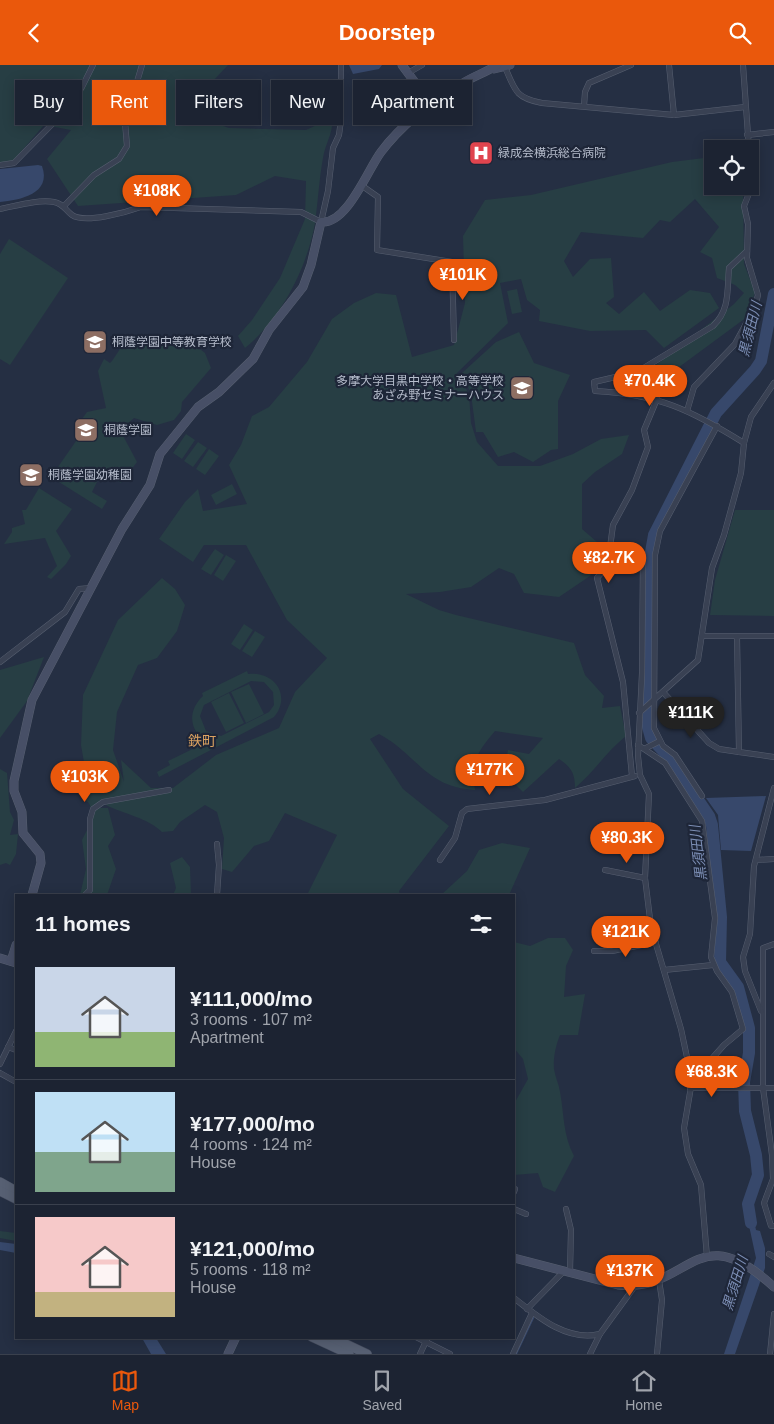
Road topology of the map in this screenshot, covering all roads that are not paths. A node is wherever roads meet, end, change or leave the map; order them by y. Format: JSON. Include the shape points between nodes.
{"nodes":[{"id":1,"x":93,"y":65,"type":"edge"},
{"id":2,"x":142,"y":65,"type":"edge"},
{"id":3,"x":341,"y":65,"type":"edge"},
{"id":4,"x":402,"y":65,"type":"edge"},
{"id":5,"x":422,"y":65,"type":"edge"},
{"id":6,"x":631,"y":65,"type":"edge"},
{"id":7,"x":669,"y":65,"type":"edge"},
{"id":8,"x":743,"y":65,"type":"edge"},
{"id":9,"x":504,"y":66,"type":"edge"},
{"id":10,"x":408,"y":73,"type":"junction"},
{"id":11,"x":413,"y":80,"type":"edge"},
{"id":12,"x":468,"y":80,"type":"edge"},
{"id":13,"x":584,"y":106,"type":"junction"},
{"id":14,"x":745,"y":107,"type":"junction"},
{"id":15,"x":674,"y":115,"type":"junction"},
{"id":16,"x":409,"y":125,"type":"edge"},
{"id":17,"x":774,"y":132,"type":"edge"},
{"id":18,"x":748,"y":135,"type":"junction"},
{"id":19,"x":748,"y":140,"type":"edge"},
{"id":20,"x":0,"y":165,"type":"edge"},
{"id":21,"x":361,"y":185,"type":"junction"},
{"id":22,"x":748,"y":195,"type":"edge"},
{"id":23,"x":64,"y":206,"type":"junction"},
{"id":24,"x":0,"y":209,"type":"edge"},
{"id":25,"x":322,"y":222,"type":"junction"},
{"id":26,"x":747,"y":251,"type":"junction"},
{"id":27,"x":454,"y":340,"type":"dead end"},
{"id":28,"x":774,"y":383,"type":"edge"},
{"id":29,"x":658,"y":399,"type":"junction"},
{"id":30,"x":687,"y":411,"type":"junction"},
{"id":31,"x":716,"y":425,"type":"junction"},
{"id":32,"x":744,"y":443,"type":"junction"},
{"id":33,"x":643,"y":556,"type":"dead end"},
{"id":34,"x":91,"y":588,"type":"junction"},
{"id":35,"x":774,"y":636,"type":"edge"},
{"id":36,"x":702,"y":637,"type":"junction"},
{"id":37,"x":737,"y":637,"type":"junction"},
{"id":38,"x":0,"y":662,"type":"edge"},
{"id":39,"x":663,"y":692,"type":"junction"},
{"id":40,"x":653,"y":701,"type":"junction"},
{"id":41,"x":641,"y":711,"type":"junction"},
{"id":42,"x":660,"y":741,"type":"junction"},
{"id":43,"x":638,"y":745,"type":"junction"},
{"id":44,"x":646,"y":748,"type":"junction"},
{"id":45,"x":739,"y":752,"type":"junction"},
{"id":46,"x":774,"y":757,"type":"edge"},
{"id":47,"x":640,"y":775,"type":"junction"},
{"id":48,"x":632,"y":776,"type":"junction"},
{"id":49,"x":774,"y":788,"type":"edge"},
{"id":50,"x":169,"y":790,"type":"dead end"},
{"id":51,"x":702,"y":796,"type":"dead end"},
{"id":52,"x":772,"y":804,"type":"edge"},
{"id":53,"x":217,"y":844,"type":"dead end"},
{"id":54,"x":774,"y":859,"type":"edge"},
{"id":55,"x":440,"y":860,"type":"dead end"},
{"id":56,"x":756,"y":860,"type":"junction"},
{"id":57,"x":605,"y":871,"type":"dead end"},
{"id":58,"x":645,"y":878,"type":"junction"},
{"id":59,"x":32,"y":894,"type":"edge"},
{"id":60,"x":86,"y":894,"type":"edge"},
{"id":61,"x":217,"y":894,"type":"edge"},
{"id":62,"x":656,"y":942,"type":"junction"},
{"id":63,"x":774,"y":945,"type":"edge"},
{"id":64,"x":594,"y":951,"type":"dead end"},
{"id":65,"x":0,"y":958,"type":"edge"},
{"id":66,"x":14,"y":962,"type":"edge"},
{"id":67,"x":713,"y":965,"type":"junction"},
{"id":68,"x":664,"y":970,"type":"junction"},
{"id":69,"x":762,"y":1013,"type":"junction"},
{"id":70,"x":15,"y":1033,"type":"edge"},
{"id":71,"x":8,"y":1047,"type":"junction"},
{"id":72,"x":15,"y":1050,"type":"edge"},
{"id":73,"x":0,"y":1063,"type":"edge"},
{"id":74,"x":0,"y":1073,"type":"edge"},
{"id":75,"x":15,"y":1081,"type":"edge"},
{"id":76,"x":692,"y":1081,"type":"junction"},
{"id":77,"x":774,"y":1087,"type":"edge"},
{"id":78,"x":690,"y":1088,"type":"junction"},
{"id":79,"x":761,"y":1088,"type":"junction"},
{"id":80,"x":0,"y":1183,"type":"edge"},
{"id":81,"x":15,"y":1190,"type":"edge"},
{"id":82,"x":0,"y":1191,"type":"edge"},
{"id":83,"x":15,"y":1198,"type":"edge"},
{"id":84,"x":515,"y":1209,"type":"edge"},
{"id":85,"x":566,"y":1209,"type":"dead end"},
{"id":86,"x":526,"y":1214,"type":"dead end"},
{"id":87,"x":774,"y":1226,"type":"edge"},
{"id":88,"x":769,"y":1253,"type":"dead end"},
{"id":89,"x":707,"y":1257,"type":"junction"},
{"id":90,"x":774,"y":1257,"type":"edge"},
{"id":91,"x":515,"y":1258,"type":"edge"},
{"id":92,"x":567,"y":1272,"type":"junction"},
{"id":93,"x":659,"y":1280,"type":"junction"},
{"id":94,"x":635,"y":1286,"type":"junction"},
{"id":95,"x":774,"y":1287,"type":"edge"},
{"id":96,"x":515,"y":1299,"type":"edge"},
{"id":97,"x":527,"y":1309,"type":"junction"},
{"id":98,"x":532,"y":1313,"type":"junction"},
{"id":99,"x":774,"y":1314,"type":"edge"},
{"id":100,"x":600,"y":1334,"type":"junction"},
{"id":101,"x":773,"y":1335,"type":"edge"},
{"id":102,"x":235,"y":1339,"type":"edge"},
{"id":103,"x":316,"y":1339,"type":"edge"},
{"id":104,"x":335,"y":1339,"type":"edge"},
{"id":105,"x":427,"y":1340,"type":"edge"},
{"id":106,"x":228,"y":1354,"type":"edge"},
{"id":107,"x":349,"y":1354,"type":"edge"},
{"id":108,"x":367,"y":1354,"type":"edge"},
{"id":109,"x":420,"y":1354,"type":"edge"},
{"id":110,"x":450,"y":1354,"type":"edge"},
{"id":111,"x":513,"y":1354,"type":"edge"},
{"id":112,"x":590,"y":1354,"type":"edge"},
{"id":113,"x":656,"y":1354,"type":"edge"},
{"id":114,"x":770,"y":1354,"type":"edge"}],
"edges":[{"from":1,"to":20,"type":"street","via":[[69,107],[14,163]]},
{"from":2,"to":23,"type":"street","via":[[125,122],[127,146],[119,159],[94,175]]},
{"from":3,"to":25,"type":"street","via":[[341,120],[339,135],[332,148]]},
{"from":4,"to":10,"type":"street"},
{"from":5,"to":10,"type":"street"},
{"from":6,"to":13,"type":"street","via":[[589,83]]},
{"from":7,"to":15,"type":"street"},
{"from":8,"to":14,"type":"street"},
{"from":9,"to":12,"type":"street"},
{"from":9,"to":13,"type":"street","via":[[514,89],[525,100]]},
{"from":10,"to":11,"type":"street"},
{"from":13,"to":15,"type":"street"},
{"from":14,"to":15,"type":"street"},
{"from":14,"to":18,"type":"street"},
{"from":16,"to":21,"type":"street","via":[[382,150]]},
{"from":17,"to":18,"type":"street"},
{"from":18,"to":19,"type":"street"},
{"from":21,"to":25,"type":"street","via":[[344,211],[327,223]]},
{"from":21,"to":27,"type":"street","via":[[378,197],[377,250],[452,262]]},
{"from":22,"to":26,"type":"street","via":[[744,206],[748,224]]},
{"from":23,"to":24,"type":"street","via":[[52,201]]},
{"from":23,"to":25,"type":"street","via":[[82,218],[123,213],[141,207],[301,211]]},
{"from":25,"to":34,"type":"street","via":[[303,287],[269,330],[253,359],[219,392],[198,407],[160,454],[150,485]]},
{"from":26,"to":29,"type":"street","via":[[729,268],[726,309],[713,326],[636,372],[594,382],[595,391]]},
{"from":26,"to":30,"type":"street","via":[[758,295],[755,307],[735,343],[694,387]]},
{"from":28,"to":32,"type":"street","via":[[751,417]]},
{"from":29,"to":30,"type":"street"},
{"from":29,"to":48,"type":"street","via":[[644,430],[648,447],[632,490],[613,525],[609,555],[597,578],[623,682]]},
{"from":30,"to":31,"type":"street"},
{"from":31,"to":32,"type":"street"},
{"from":31,"to":40,"type":"street","via":[[657,542]]},
{"from":32,"to":36,"type":"street","via":[[741,473],[712,568]]},
{"from":33,"to":41,"type":"street"},
{"from":34,"to":38,"type":"street","via":[[79,589],[65,612]]},
{"from":34,"to":59,"type":"street","via":[[29,708],[14,781],[22,812],[22,833],[40,854],[41,863]]},
{"from":35,"to":37,"type":"street"},
{"from":36,"to":37,"type":"street"},
{"from":36,"to":39,"type":"street","via":[[698,660]]},
{"from":37,"to":45,"type":"street"},
{"from":39,"to":40,"type":"street"},
{"from":39,"to":45,"type":"street","via":[[709,743],[719,749]]},
{"from":40,"to":41,"type":"street"},
{"from":40,"to":42,"type":"street","via":[[654,729]]},
{"from":41,"to":43,"type":"street"},
{"from":42,"to":44,"type":"street"},
{"from":42,"to":51,"type":"street","via":[[675,755]]},
{"from":43,"to":44,"type":"street"},
{"from":43,"to":47,"type":"street"},
{"from":44,"to":67,"type":"street","via":[[669,767],[704,825],[715,919],[711,949]]},
{"from":45,"to":46,"type":"street"},
{"from":47,"to":48,"type":"street"},
{"from":47,"to":58,"type":"street","via":[[649,794]]},
{"from":48,"to":55,"type":"street","via":[[545,800],[467,809],[462,813],[455,838]]},
{"from":49,"to":52,"type":"street"},
{"from":50,"to":60,"type":"street","via":[[103,802],[93,809],[90,819],[90,891]]},
{"from":52,"to":56,"type":"street"},
{"from":53,"to":61,"type":"street"},
{"from":54,"to":56,"type":"street"},
{"from":56,"to":69,"type":"street","via":[[750,934],[743,957],[745,971]]},
{"from":57,"to":58,"type":"street"},
{"from":58,"to":62,"type":"street"},
{"from":62,"to":64,"type":"street","via":[[612,951]]},
{"from":62,"to":68,"type":"street"},
{"from":63,"to":69,"type":"street","via":[[763,948]]},
{"from":65,"to":66,"type":"street"},
{"from":67,"to":68,"type":"street"},
{"from":67,"to":76,"type":"street","via":[[732,992],[743,1029]]},
{"from":68,"to":76,"type":"street"},
{"from":69,"to":79,"type":"street"},
{"from":70,"to":71,"type":"street"},
{"from":71,"to":72,"type":"street"},
{"from":71,"to":73,"type":"street"},
{"from":74,"to":75,"type":"street"},
{"from":76,"to":78,"type":"street"},
{"from":77,"to":79,"type":"street"},
{"from":78,"to":79,"type":"street"},
{"from":78,"to":89,"type":"street","via":[[684,1122],[685,1137],[688,1154],[701,1185]]},
{"from":79,"to":87,"type":"street","via":[[773,1179],[764,1203],[770,1226]]},
{"from":80,"to":81,"type":"main road"},
{"from":82,"to":83,"type":"main road"},
{"from":84,"to":86,"type":"street"},
{"from":85,"to":92,"type":"street","via":[[571,1230]]},
{"from":88,"to":90,"type":"street"},
{"from":89,"to":93,"type":"street","via":[[691,1261]]},
{"from":89,"to":95,"type":"street","via":[[726,1257],[749,1267]]},
{"from":91,"to":92,"type":"street"},
{"from":92,"to":94,"type":"street"},
{"from":92,"to":97,"type":"street"},
{"from":93,"to":94,"type":"street"},
{"from":93,"to":113,"type":"street","via":[[662,1300]]},
{"from":94,"to":100,"type":"street"},
{"from":96,"to":97,"type":"street"},
{"from":97,"to":98,"type":"street"},
{"from":98,"to":100,"type":"street","via":[[548,1324],[580,1336]]},
{"from":98,"to":111,"type":"street"},
{"from":99,"to":101,"type":"street"},
{"from":100,"to":112,"type":"street"},
{"from":101,"to":114,"type":"street"},
{"from":102,"to":106,"type":"street"},
{"from":103,"to":107,"type":"main road"},
{"from":104,"to":108,"type":"main road"},
{"from":105,"to":109,"type":"street"},
{"from":105,"to":110,"type":"street"}]}
